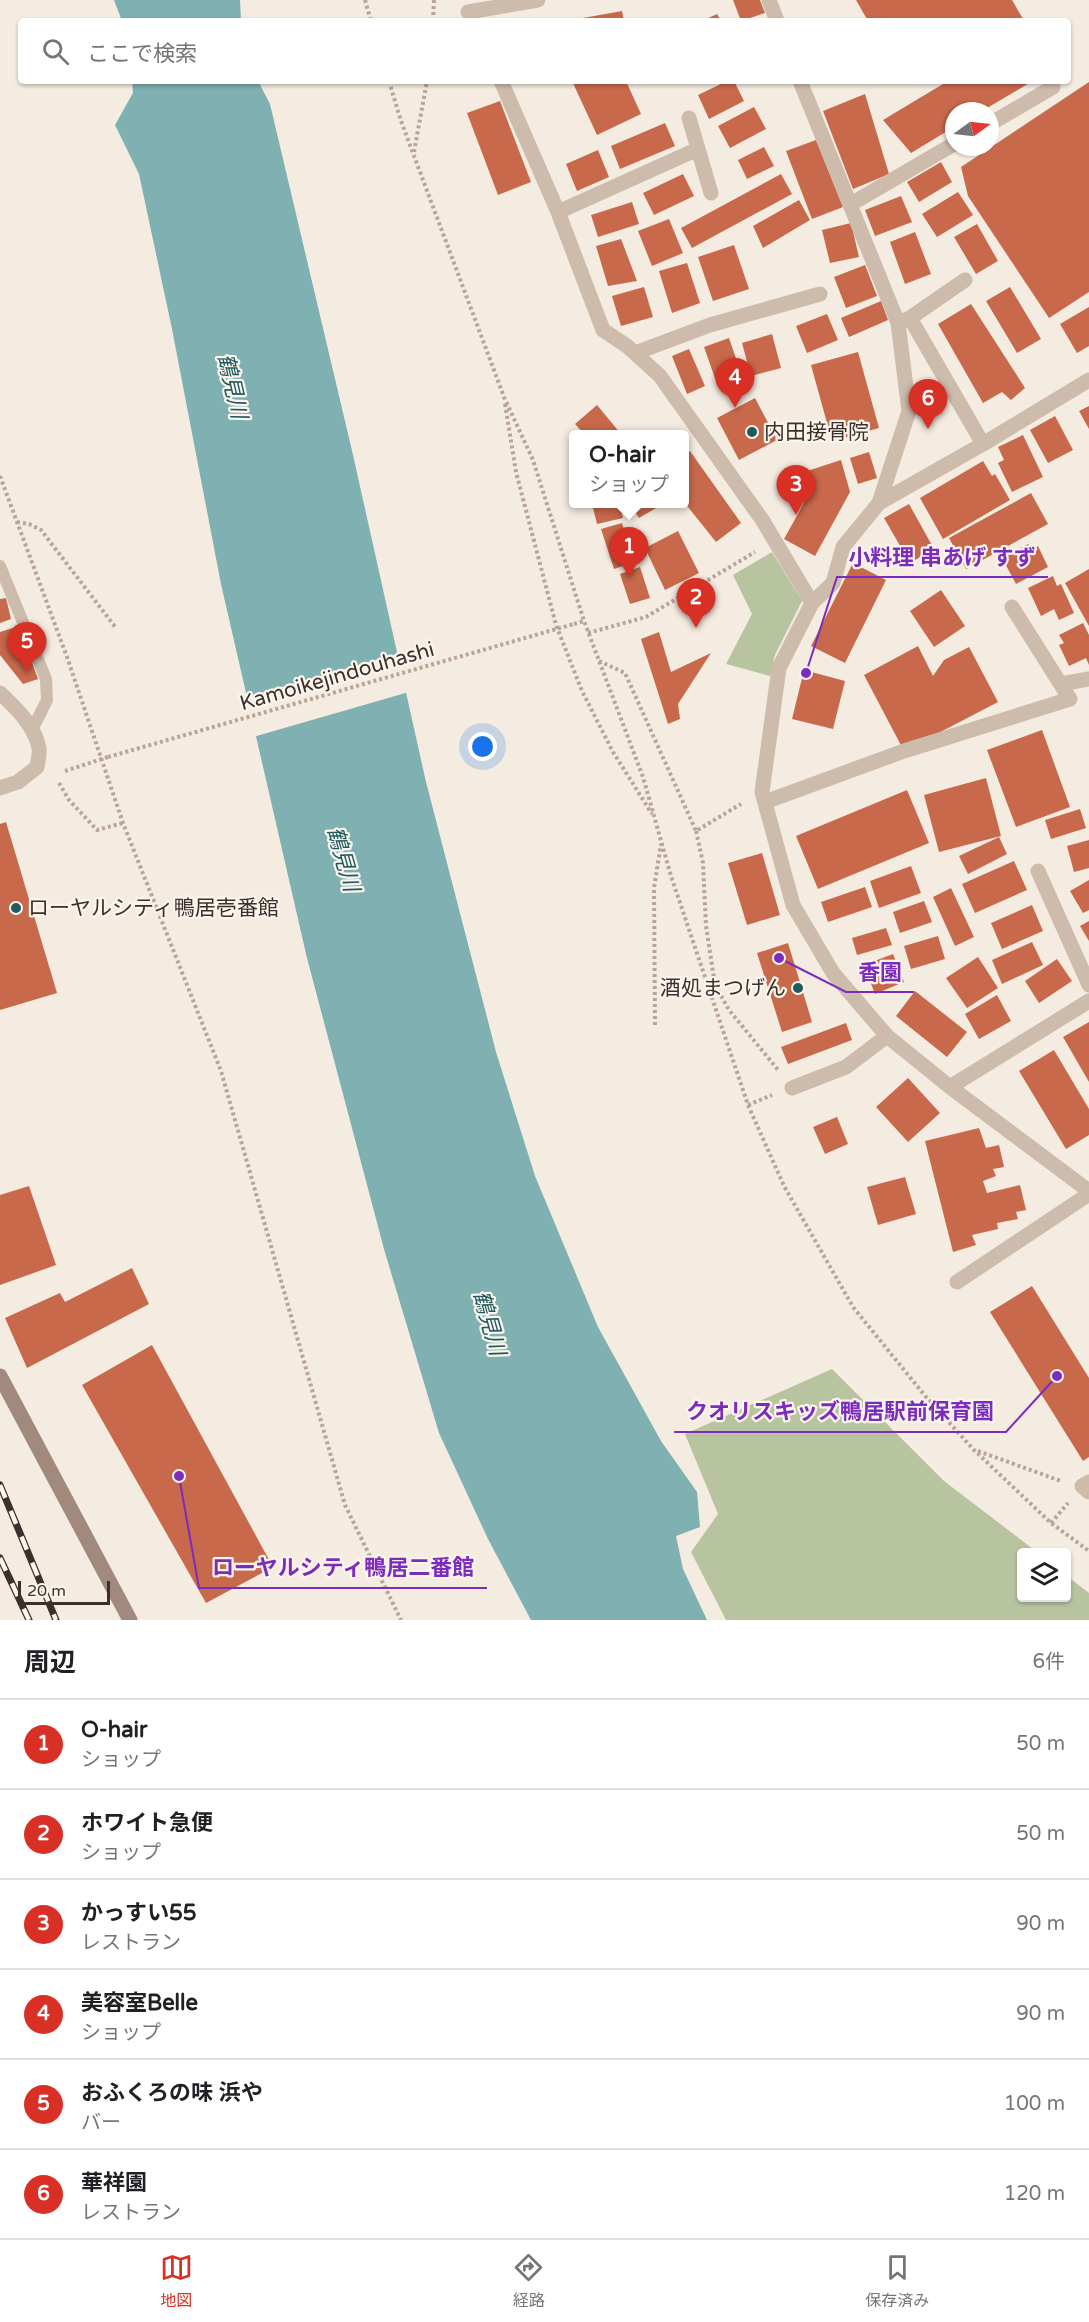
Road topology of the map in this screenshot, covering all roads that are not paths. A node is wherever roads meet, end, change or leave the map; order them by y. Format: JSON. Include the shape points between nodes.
{"nodes":[{"id":1,"x":538,"y":0,"type":"edge"},
{"id":2,"x":769,"y":0,"type":"edge"},
{"id":3,"x":467,"y":11,"type":"edge"},
{"id":4,"x":776,"y":18,"type":"edge"},
{"id":5,"x":502,"y":84,"type":"edge"},
{"id":6,"x":801,"y":84,"type":"edge"},
{"id":7,"x":1053,"y":87,"type":"dead end"},
{"id":8,"x":689,"y":118,"type":"dead end"},
{"id":9,"x":999,"y":119,"type":"edge"},
{"id":10,"x":698,"y":149,"type":"junction"},
{"id":11,"x":945,"y":149,"type":"edge"},
{"id":12,"x":711,"y":193,"type":"dead end"},
{"id":13,"x":851,"y":204,"type":"junction"},
{"id":14,"x":558,"y":212,"type":"junction"},
{"id":15,"x":965,"y":280,"type":"dead end"},
{"id":16,"x":820,"y":294,"type":"dead end"},
{"id":17,"x":904,"y":320,"type":"junction"},
{"id":18,"x":635,"y":353,"type":"junction"},
{"id":19,"x":1089,"y":380,"type":"edge"},
{"id":20,"x":983,"y":444,"type":"junction"},
{"id":21,"x":879,"y":503,"type":"junction"},
{"id":22,"x":0,"y":566,"type":"edge"},
{"id":23,"x":812,"y":603,"type":"junction"},
{"id":24,"x":1012,"y":607,"type":"dead end"},
{"id":25,"x":1089,"y":679,"type":"edge"},
{"id":26,"x":1061,"y":684,"type":"junction"},
{"id":27,"x":0,"y":693,"type":"edge"},
{"id":28,"x":32,"y":730,"type":"junction"},
{"id":29,"x":0,"y":788,"type":"edge"},
{"id":30,"x":764,"y":797,"type":"junction"},
{"id":31,"x":1038,"y":871,"type":"dead end"},
{"id":32,"x":1089,"y":985,"type":"edge"},
{"id":33,"x":1089,"y":1001,"type":"edge"},
{"id":34,"x":887,"y":1036,"type":"junction"},
{"id":35,"x":950,"y":1087,"type":"junction"},
{"id":36,"x":792,"y":1088,"type":"road end"},
{"id":37,"x":1089,"y":1192,"type":"edge"},
{"id":38,"x":957,"y":1282,"type":"dead end"},
{"id":39,"x":0,"y":1376,"type":"edge"},
{"id":40,"x":130,"y":1620,"type":"edge"}],
"edges":[{"from":1,"to":3,"type":"street"},
{"from":2,"to":4,"type":"street"},
{"from":5,"to":14,"type":"street"},
{"from":6,"to":13,"type":"street"},
{"from":7,"to":9,"type":"street"},
{"from":8,"to":10,"type":"street"},
{"from":10,"to":12,"type":"street"},
{"from":10,"to":14,"type":"street"},
{"from":11,"to":13,"type":"street"},
{"from":13,"to":17,"type":"street"},
{"from":14,"to":18,"type":"street","via":[[603,330]]},
{"from":15,"to":17,"type":"street"},
{"from":16,"to":18,"type":"street","via":[[710,325]]},
{"from":17,"to":20,"type":"street"},
{"from":17,"to":21,"type":"street","via":[[909,411]]},
{"from":18,"to":23,"type":"street","via":[[660,376],[763,521]]},
{"from":19,"to":20,"type":"street"},
{"from":20,"to":21,"type":"street"},
{"from":21,"to":23,"type":"street","via":[[843,547],[833,583]]},
{"from":22,"to":28,"type":"lane","via":[[46,679],[47,700]]},
{"from":23,"to":30,"type":"street","via":[[779,668]]},
{"from":24,"to":26,"type":"street"},
{"from":25,"to":26,"type":"street"},
{"from":26,"to":30,"type":"street","via":[[1070,699]]},
{"from":27,"to":28,"type":"street"},
{"from":28,"to":29,"type":"street","via":[[40,748],[37,767],[18,782]]},
{"from":30,"to":34,"type":"street","via":[[793,905],[833,973]]},
{"from":31,"to":32,"type":"street"},
{"from":33,"to":35,"type":"street"},
{"from":34,"to":35,"type":"street"},
{"from":34,"to":36,"type":"street","via":[[846,1067]]},
{"from":35,"to":37,"type":"street"},
{"from":37,"to":38,"type":"street"},
{"from":39,"to":40,"type":"street"}]}
